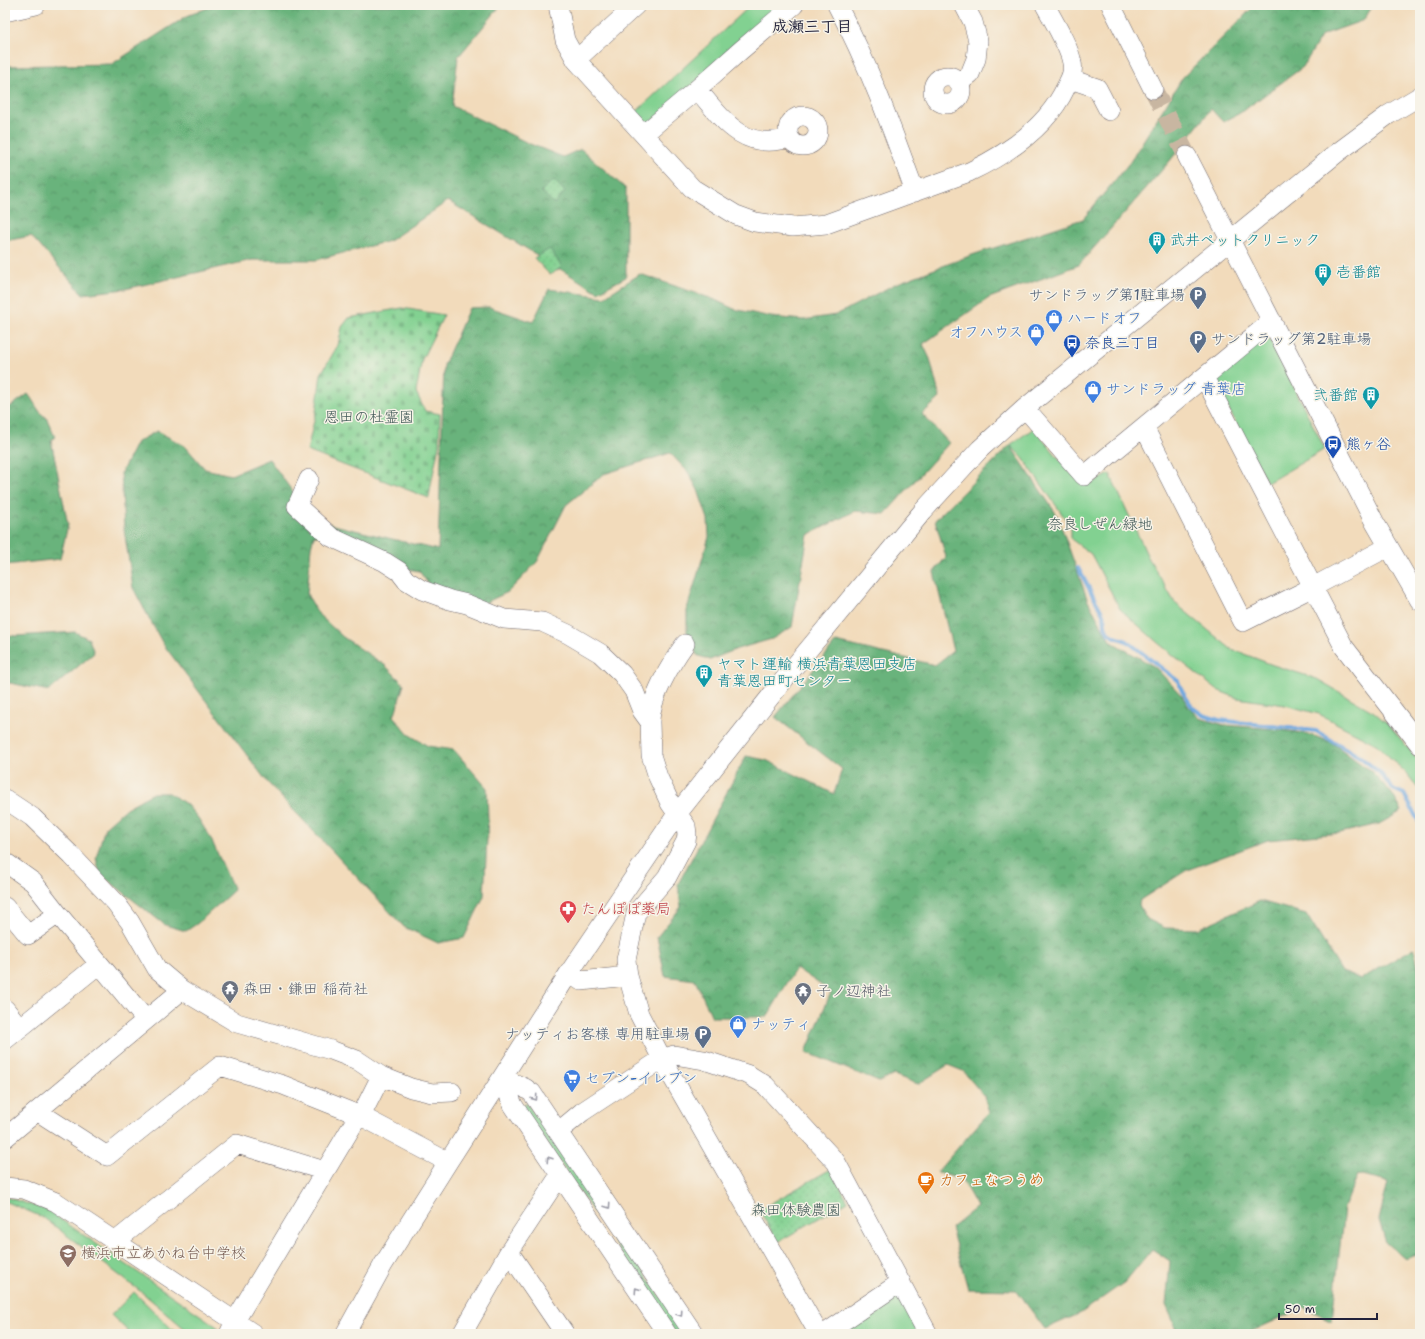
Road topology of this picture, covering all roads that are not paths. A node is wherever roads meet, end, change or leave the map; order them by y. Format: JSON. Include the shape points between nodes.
{"nodes":[{"id":1,"x":36,"y":5,"type":"edge"},
{"id":2,"x":558,"y":5,"type":"edge"},
{"id":3,"x":636,"y":5,"type":"edge"},
{"id":4,"x":794,"y":5,"type":"edge"},
{"id":5,"x":837,"y":5,"type":"edge"},
{"id":6,"x":964,"y":5,"type":"edge"},
{"id":7,"x":1045,"y":5,"type":"edge"},
{"id":8,"x":1111,"y":5,"type":"edge"},
{"id":9,"x":5,"y":12,"type":"edge"},
{"id":10,"x":576,"y":60,"type":"junction"},
{"id":11,"x":1070,"y":79,"type":"junction"},
{"id":12,"x":959,"y":83,"type":"dead end"},
{"id":13,"x":1153,"y":89,"type":"tunnel mouth"},
{"id":14,"x":697,"y":90,"type":"junction"},
{"id":15,"x":1420,"y":96,"type":"edge"},
{"id":16,"x":1109,"y":111,"type":"dead end"},
{"id":17,"x":644,"y":134,"type":"junction"},
{"id":18,"x":789,"y":138,"type":"dead end"},
{"id":19,"x":1187,"y":156,"type":"tunnel mouth"},
{"id":20,"x":915,"y":192,"type":"junction"},
{"id":21,"x":1230,"y":240,"type":"junction"},
{"id":22,"x":1272,"y":321,"type":"junction"},
{"id":23,"x":1204,"y":377,"type":"junction"},
{"id":24,"x":1026,"y":408,"type":"junction"},
{"id":25,"x":1144,"y":427,"type":"junction"},
{"id":26,"x":309,"y":479,"type":"dead end"},
{"id":27,"x":1388,"y":547,"type":"junction"},
{"id":28,"x":1313,"y":587,"type":"junction"},
{"id":29,"x":1420,"y":602,"type":"edge"},
{"id":30,"x":686,"y":644,"type":"dead end"},
{"id":31,"x":650,"y":722,"type":"junction"},
{"id":32,"x":1420,"y":744,"type":"edge"},
{"id":33,"x":5,"y":799,"type":"edge"},
{"id":34,"x":677,"y":814,"type":"junction"},
{"id":35,"x":5,"y":862,"type":"edge"},
{"id":36,"x":5,"y":907,"type":"edge"},
{"id":37,"x":58,"y":914,"type":"junction"},
{"id":38,"x":99,"y":964,"type":"junction"},
{"id":39,"x":569,"y":973,"type":"junction"},
{"id":40,"x":628,"y":976,"type":"junction"},
{"id":41,"x":182,"y":990,"type":"junction"},
{"id":42,"x":5,"y":1009,"type":"edge"},
{"id":43,"x":146,"y":1020,"type":"junction"},
{"id":44,"x":20,"y":1028,"type":"junction"},
{"id":45,"x":5,"y":1040,"type":"edge"},
{"id":46,"x":662,"y":1059,"type":"junction"},
{"id":47,"x":381,"y":1076,"type":"junction"},
{"id":48,"x":502,"y":1078,"type":"junction"},
{"id":49,"x":452,"y":1092,"type":"dead end"},
{"id":50,"x":37,"y":1111,"type":"junction"},
{"id":51,"x":362,"y":1116,"type":"junction"},
{"id":52,"x":558,"y":1132,"type":"junction"},
{"id":53,"x":5,"y":1138,"type":"edge"},
{"id":54,"x":448,"y":1162,"type":"junction"},
{"id":55,"x":325,"y":1172,"type":"junction"},
{"id":56,"x":560,"y":1175,"type":"junction"},
{"id":57,"x":5,"y":1187,"type":"edge"},
{"id":58,"x":116,"y":1241,"type":"junction"},
{"id":59,"x":510,"y":1252,"type":"junction"},
{"id":60,"x":901,"y":1282,"type":"junction"},
{"id":61,"x":232,"y":1328,"type":"edge"},
{"id":62,"x":469,"y":1330,"type":"edge"},
{"id":63,"x":254,"y":1334,"type":"edge"},
{"id":64,"x":345,"y":1334,"type":"edge"},
{"id":65,"x":565,"y":1334,"type":"edge"},
{"id":66,"x":667,"y":1334,"type":"edge"},
{"id":67,"x":694,"y":1334,"type":"edge"},
{"id":68,"x":819,"y":1334,"type":"edge"},
{"id":69,"x":824,"y":1334,"type":"edge"},
{"id":70,"x":928,"y":1334,"type":"edge"}],
"edges":[{"from":1,"to":9,"type":"street"},
{"from":2,"to":10,"type":"street","via":[[565,40]]},
{"from":3,"to":10,"type":"street"},
{"from":4,"to":14,"type":"street"},
{"from":5,"to":20,"type":"street","via":[[854,36]]},
{"from":6,"to":12,"type":"street","via":[[973,22],[978,41],[976,59],[970,74]]},
{"from":7,"to":11,"type":"street","via":[[1072,63]]},
{"from":8,"to":13,"type":"street"},
{"from":10,"to":17,"type":"street"},
{"from":11,"to":16,"type":"street","via":[[1097,88]]},
{"from":11,"to":20,"type":"street","via":[[1049,114],[1032,132],[1006,151],[969,172]]},
{"from":14,"to":17,"type":"street"},
{"from":14,"to":18,"type":"street","via":[[742,136],[762,141]]},
{"from":15,"to":21,"type":"street","via":[[1363,132]]},
{"from":17,"to":20,"type":"street","via":[[692,188],[736,215],[755,222],[793,228],[826,224]]},
{"from":19,"to":21,"type":"street"},
{"from":21,"to":22,"type":"street"},
{"from":21,"to":24,"type":"street"},
{"from":22,"to":23,"type":"street"},
{"from":22,"to":27,"type":"street"},
{"from":23,"to":25,"type":"street"},
{"from":23,"to":28,"type":"street"},
{"from":24,"to":25,"type":"street","via":[[1084,476]]},
{"from":24,"to":34,"type":"street","via":[[980,450],[923,511]]},
{"from":25,"to":28,"type":"street","via":[[1243,622]]},
{"from":26,"to":31,"type":"street","via":[[298,506],[331,537],[385,562],[422,590],[504,619],[542,622],[600,653],[622,674]]},
{"from":27,"to":28,"type":"street"},
{"from":27,"to":29,"type":"street"},
{"from":28,"to":32,"type":"street","via":[[1344,647]]},
{"from":30,"to":31,"type":"street","via":[[674,658],[661,685]]},
{"from":31,"to":34,"type":"street","via":[[651,755],[658,777]]},
{"from":33,"to":41,"type":"street","via":[[32,817],[116,903],[157,969]]},
{"from":34,"to":39,"type":"street"},
{"from":34,"to":40,"type":"street","via":[[686,826],[686,841],[667,878],[636,913],[626,960]]},
{"from":35,"to":37,"type":"street","via":[[33,882]]},
{"from":36,"to":37,"type":"street","via":[[28,935]]},
{"from":37,"to":38,"type":"street"},
{"from":38,"to":43,"type":"street"},
{"from":38,"to":44,"type":"street"},
{"from":39,"to":40,"type":"street","via":[[581,981]]},
{"from":39,"to":48,"type":"street"},
{"from":40,"to":46,"type":"street","via":[[639,1014]]},
{"from":41,"to":43,"type":"street"},
{"from":41,"to":47,"type":"street","via":[[237,1023],[331,1050],[357,1060]]},
{"from":42,"to":44,"type":"street"},
{"from":43,"to":50,"type":"street"},
{"from":44,"to":45,"type":"street"},
{"from":46,"to":52,"type":"street","via":[[582,1112]]},
{"from":46,"to":60,"type":"street","via":[[674,1055],[704,1060],[749,1074],[765,1085],[836,1162]]},
{"from":46,"to":68,"type":"street"},
{"from":47,"to":49,"type":"street","via":[[432,1093]]},
{"from":47,"to":51,"type":"street"},
{"from":48,"to":52,"type":"street","one_way":true,"via":[[532,1093]]},
{"from":48,"to":54,"type":"street"},
{"from":56,"to":48,"type":"street","one_way":true,"via":[[512,1105]]},
{"from":50,"to":51,"type":"street","via":[[107,1156],[220,1066],[283,1085]]},
{"from":50,"to":53,"type":"street"},
{"from":51,"to":54,"type":"street"},
{"from":51,"to":55,"type":"street","via":[[354,1123]]},
{"from":52,"to":67,"type":"street","one_way":true},
{"from":54,"to":64,"type":"street","via":[[383,1265]]},
{"from":55,"to":58,"type":"street","via":[[237,1144]]},
{"from":55,"to":61,"type":"street"},
{"from":56,"to":59,"type":"street"},
{"from":66,"to":56,"type":"street","one_way":true},
{"from":57,"to":58,"type":"street","via":[[24,1189],[56,1202]]},
{"from":58,"to":61,"type":"street"},
{"from":59,"to":62,"type":"street"},
{"from":59,"to":65,"type":"street"},
{"from":60,"to":69,"type":"street"},
{"from":60,"to":70,"type":"street"},
{"from":61,"to":63,"type":"street"}]}
